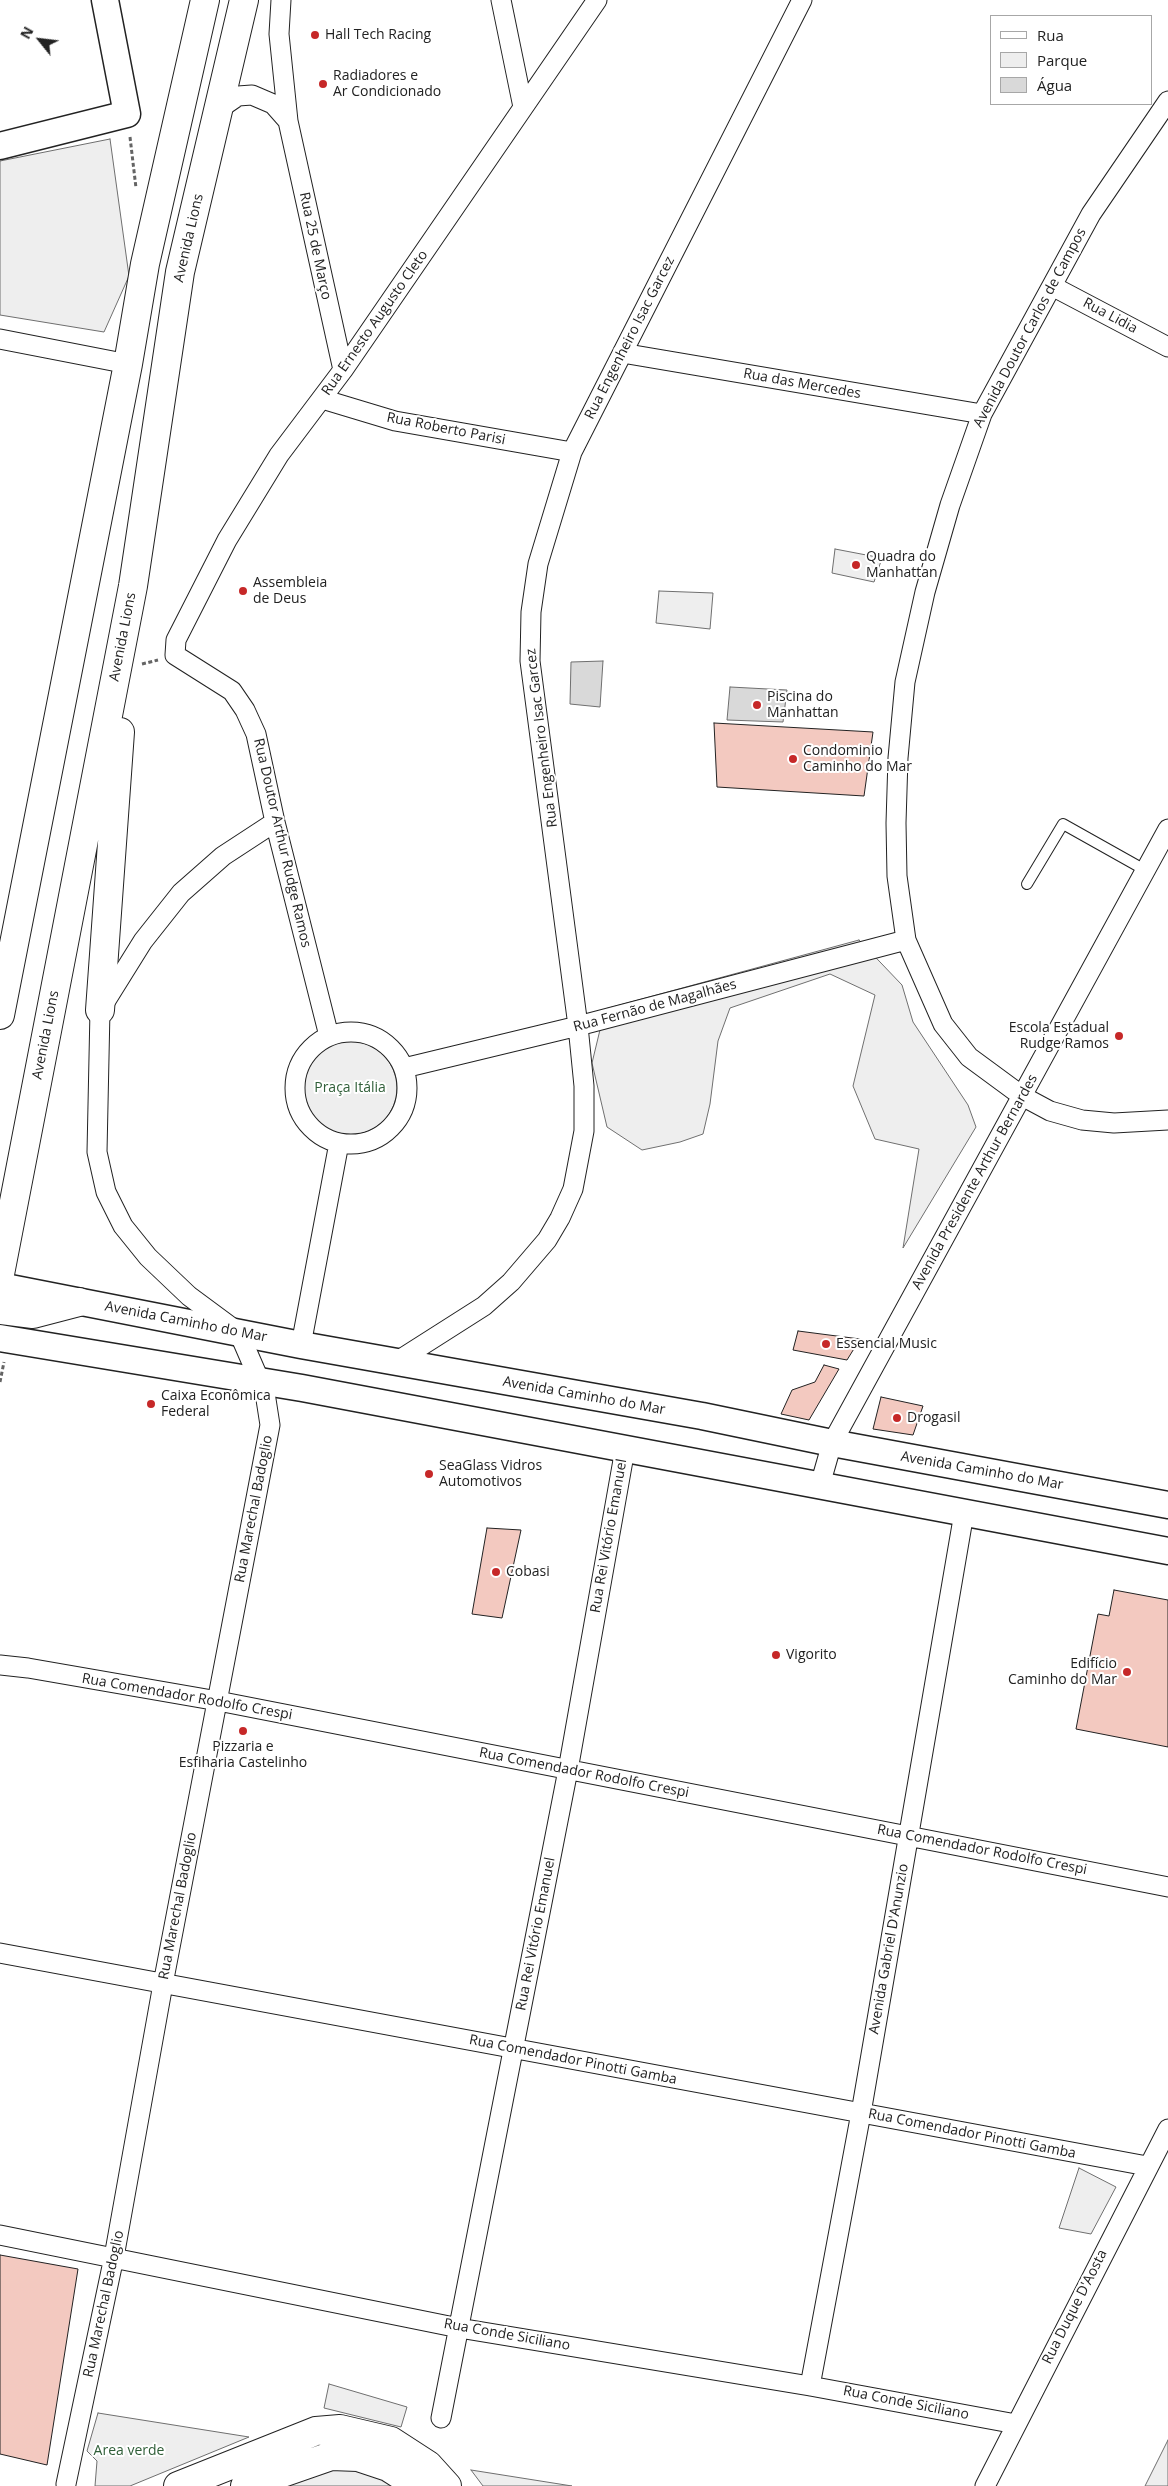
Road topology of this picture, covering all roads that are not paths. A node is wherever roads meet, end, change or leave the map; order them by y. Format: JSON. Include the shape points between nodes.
{"nodes":[{"id":1,"x":105,"y":0,"type":"edge"},
{"id":2,"x":205,"y":0,"type":"edge"},
{"id":3,"x":244,"y":0,"type":"edge"},
{"id":4,"x":262,"y":0,"type":"edge"},
{"id":5,"x":281,"y":0,"type":"edge"},
{"id":6,"x":501,"y":0,"type":"edge"},
{"id":7,"x":596,"y":0,"type":"edge"},
{"id":8,"x":802,"y":0,"type":"edge"},
{"id":9,"x":227,"y":76,"type":"junction"},
{"id":10,"x":1168,"y":101,"type":"edge"},
{"id":11,"x":522,"y":107,"type":"junction"},
{"id":12,"x":219,"y":109,"type":"junction"},
{"id":13,"x":288,"y":121,"type":"junction"},
{"id":14,"x":0,"y":146,"type":"edge"},
{"id":15,"x":1052,"y":286,"type":"junction"},
{"id":16,"x":0,"y":339,"type":"edge"},
{"id":17,"x":1168,"y":347,"type":"edge"},
{"id":18,"x":622,"y":353,"type":"junction"},
{"id":19,"x":128,"y":364,"type":"junction"},
{"id":20,"x":343,"y":370,"type":"junction"},
{"id":21,"x":322,"y":399,"type":"junction"},
{"id":22,"x":982,"y":414,"type":"junction"},
{"id":23,"x":572,"y":452,"type":"junction"},
{"id":24,"x":133,"y":586,"type":"junction"},
{"id":25,"x":175,"y":655,"type":"joint"},
{"id":26,"x":276,"y":822,"type":"junction"},
{"id":27,"x":1168,"y":829,"type":"edge"},
{"id":28,"x":1145,"y":870,"type":"junction"},
{"id":29,"x":1027,"y":884,"type":"dead end"},
{"id":30,"x":906,"y":940,"type":"junction"},
{"id":31,"x":100,"y":1010,"type":"junction"},
{"id":32,"x":0,"y":1015,"type":"edge"},
{"id":33,"x":578,"y":1026,"type":"junction"},
{"id":34,"x":329,"y":1036,"type":"junction"},
{"id":35,"x":404,"y":1068,"type":"junction"},
{"id":36,"x":1022,"y":1096,"type":"junction"},
{"id":37,"x":1168,"y":1120,"type":"edge"},
{"id":38,"x":339,"y":1143,"type":"junction"},
{"id":39,"x":0,"y":1274,"type":"edge"},
{"id":40,"x":0,"y":1286,"type":"edge"},
{"id":41,"x":79,"y":1302,"type":"joint"},
{"id":42,"x":19,"y":1305,"type":"edge"},
{"id":43,"x":239,"y":1333,"type":"junction"},
{"id":44,"x":12,"y":1341,"type":"edge"},
{"id":45,"x":301,"y":1345,"type":"junction"},
{"id":46,"x":396,"y":1362,"type":"junction"},
{"id":47,"x":260,"y":1381,"type":"junction"},
{"id":48,"x":832,"y":1443,"type":"junction"},
{"id":49,"x":624,"y":1449,"type":"junction"},
{"id":50,"x":820,"y":1486,"type":"junction"},
{"id":51,"x":1168,"y":1505,"type":"edge"},
{"id":52,"x":964,"y":1513,"type":"junction"},
{"id":53,"x":1168,"y":1551,"type":"edge"},
{"id":54,"x":0,"y":1665,"type":"edge"},
{"id":55,"x":218,"y":1702,"type":"junction"},
{"id":56,"x":568,"y":1770,"type":"junction"},
{"id":57,"x":909,"y":1836,"type":"junction"},
{"id":58,"x":1168,"y":1887,"type":"edge"},
{"id":59,"x":0,"y":1953,"type":"edge"},
{"id":60,"x":163,"y":1984,"type":"junction"},
{"id":61,"x":514,"y":2048,"type":"junction"},
{"id":62,"x":861,"y":2113,"type":"junction"},
{"id":63,"x":1168,"y":2129,"type":"edge"},
{"id":64,"x":1147,"y":2166,"type":"junction"},
{"id":65,"x":0,"y":2235,"type":"edge"},
{"id":66,"x":114,"y":2258,"type":"junction"},
{"id":67,"x":459,"y":2328,"type":"junction"},
{"id":68,"x":810,"y":2386,"type":"junction"},
{"id":69,"x":441,"y":2418,"type":"dead end"},
{"id":70,"x":1016,"y":2424,"type":"junction"},
{"id":71,"x":66,"y":2484,"type":"dead end"},
{"id":72,"x":178,"y":2486,"type":"edge"},
{"id":73,"x":245,"y":2486,"type":"edge"},
{"id":74,"x":418,"y":2486,"type":"edge"},
{"id":75,"x":447,"y":2486,"type":"edge"},
{"id":76,"x":985,"y":2486,"type":"edge"}],
"edges":[{"from":1,"to":14,"type":"main road","via":[[127,114]]},
{"from":2,"to":19,"type":"highway","via":[[146,264]]},
{"from":3,"to":9,"type":"highway","name":"Avenida Lions"},
{"from":4,"to":9,"type":"highway"},
{"from":5,"to":13,"type":"street","name":"Rua 25 de Março","via":[[279,34]]},
{"from":6,"to":11,"type":"street"},
{"from":7,"to":11,"type":"street","name":"Rua Ernesto Augusto Cleto"},
{"from":8,"to":18,"type":"street","name":"Rua Engenheiro Isac Garcez"},
{"from":9,"to":12,"type":"highway","name":"Avenida Lions"},
{"from":10,"to":15,"type":"street","name":"Avenida Doutor Carlos de Campos","via":[[1091,214]]},
{"from":11,"to":20,"type":"street","name":"Rua Ernesto Augusto Cleto"},
{"from":12,"to":13,"type":"street","via":[[238,96],[252,95],[273,104]]},
{"from":12,"to":24,"type":"highway","name":"Avenida Lions","via":[[180,272]]},
{"from":13,"to":20,"type":"street","name":"Rua 25 de Março"},
{"from":15,"to":17,"type":"street","name":"Rua Lidia"},
{"from":15,"to":22,"type":"street","name":"Avenida Doutor Carlos de Campos"},
{"from":16,"to":19,"type":"street"},
{"from":18,"to":22,"type":"street","name":"Rua das Mercedes"},
{"from":18,"to":23,"type":"street","name":"Rua Engenheiro Isac Garcez"},
{"from":19,"to":32,"type":"highway"},
{"from":20,"to":21,"type":"street","name":"Rua Ernesto Augusto Cleto"},
{"from":21,"to":23,"type":"street","name":"Rua Roberto Parisi","via":[[395,421]]},
{"from":21,"to":25,"type":"street","name":"Rua Ernesto Augusto Cleto","via":[[279,455],[227,540],[178,633]]},
{"from":22,"to":30,"type":"street","name":"Avenida Doutor Carlos de Campos","via":[[950,505],[925,592],[905,682],[896,823],[897,876]]},
{"from":23,"to":33,"type":"street","name":"Rua Engenheiro Isac Garcez","via":[[538,564],[531,612],[530,661]]},
{"from":24,"to":31,"type":"highway"},
{"from":24,"to":39,"type":"highway","name":"Avenida Lions"},
{"from":25,"to":26,"type":"street","name":"Rua Doutor Arthur Rudge Ramos","via":[[227,688],[245,710],[261,749]]},
{"from":26,"to":31,"type":"street","via":[[223,856],[181,893],[142,942]]},
{"from":26,"to":34,"type":"street","name":"Rua Doutor Arthur Rudge Ramos"},
{"from":27,"to":28,"type":"street","name":"Avenida Presidente Arthur Bernardes"},
{"from":28,"to":29,"type":"lane","via":[[1064,824]]},
{"from":28,"to":36,"type":"street","name":"Avenida Presidente Arthur Bernardes"},
{"from":30,"to":33,"type":"street","name":"Rua Fernão de Magalhães"},
{"from":30,"to":36,"type":"street","name":"Avenida Doutor Carlos de Campos","via":[[943,1024],[969,1057]]},
{"from":31,"to":43,"type":"street","via":[[98,1152],[106,1192],[134,1240],[163,1272]]},
{"from":33,"to":35,"type":"street","name":"Rua Fernão de Magalhães"},
{"from":33,"to":46,"type":"street","name":"Rua Engenheiro Isac Garcez","via":[[584,1086],[584,1131],[573,1189],[560,1218],[532,1260],[498,1294]]},
{"from":34,"to":35,"type":"street","via":[[347,1031],[365,1033],[381,1040],[395,1052]]},
{"from":34,"to":38,"type":"street","via":[[314,1045],[303,1059],[296,1075],[295,1093],[299,1110],[309,1125]]},
{"from":35,"to":38,"type":"street","via":[[407,1084],[405,1102],[398,1118],[373,1140]]},
{"from":36,"to":37,"type":"street","name":"Avenida Doutor Carlos de Campos","via":[[1050,1111],[1082,1120],[1114,1123]]},
{"from":36,"to":48,"type":"street","name":"Avenida Presidente Arthur Bernardes"},
{"from":38,"to":45,"type":"street"},
{"from":40,"to":42,"type":"main road"},
{"from":41,"to":42,"type":"highway","via":[[43,1312]]},
{"from":41,"to":43,"type":"main road","name":"Avenida Caminho do Mar"},
{"from":43,"to":45,"type":"main road","name":"Avenida Caminho do Mar"},
{"from":43,"to":47,"type":"street","name":"Rua Marechal Badoglio"},
{"from":44,"to":47,"type":"main road"},
{"from":45,"to":46,"type":"main road","name":"Avenida Caminho do Mar"},
{"from":46,"to":48,"type":"main road","name":"Avenida Caminho do Mar","via":[[702,1416]]},
{"from":47,"to":49,"type":"main road"},
{"from":47,"to":55,"type":"street","name":"Rua Marechal Badoglio","via":[[269,1410],[269,1439]]},
{"from":48,"to":50,"type":"street","name":"Avenida Presidente Arthur Bernardes"},
{"from":48,"to":51,"type":"main road","name":"Avenida Caminho do Mar"},
{"from":49,"to":50,"type":"main road"},
{"from":49,"to":56,"type":"street","name":"Rua Rei Vitório Emanuel"},
{"from":50,"to":52,"type":"main road"},
{"from":52,"to":53,"type":"main road"},
{"from":52,"to":57,"type":"street","name":"Avenida Gabriel D'Anunzio"},
{"from":54,"to":55,"type":"street","name":"Rua Comendador Rodolfo Crespi"},
{"from":55,"to":56,"type":"street","name":"Rua Comendador Rodolfo Crespi"},
{"from":55,"to":60,"type":"street","name":"Rua Marechal Badoglio"},
{"from":56,"to":57,"type":"street","name":"Rua Comendador Rodolfo Crespi"},
{"from":56,"to":61,"type":"street","name":"Rua Rei Vitório Emanuel"},
{"from":57,"to":58,"type":"street","name":"Rua Comendador Rodolfo Crespi"},
{"from":57,"to":62,"type":"street","name":"Avenida Gabriel D'Anunzio"},
{"from":59,"to":60,"type":"street","name":"Rua Comendador Pinotti Gamba"},
{"from":60,"to":61,"type":"street","name":"Rua Comendador Pinotti Gamba"},
{"from":60,"to":66,"type":"street","name":"Rua Marechal Badoglio"},
{"from":61,"to":62,"type":"street","name":"Rua Comendador Pinotti Gamba"},
{"from":61,"to":67,"type":"street","name":"Rua Rei Vitório Emanuel"},
{"from":62,"to":64,"type":"street","name":"Rua Comendador Pinotti Gamba"},
{"from":62,"to":68,"type":"street","name":"Avenida Gabriel D'Anunzio"},
{"from":63,"to":64,"type":"street","name":"Rua Duque D'Aosta"},
{"from":64,"to":70,"type":"street","name":"Rua Duque D'Aosta"},
{"from":65,"to":66,"type":"street","name":"Rua Conde Siciliano"},
{"from":66,"to":67,"type":"street","name":"Rua Conde Siciliano"},
{"from":66,"to":71,"type":"street","name":"Rua Marechal Badoglio"},
{"from":67,"to":68,"type":"street","name":"Rua Conde Siciliano"},
{"from":67,"to":69,"type":"street","name":"Rua Rei Vitório Emanuel"},
{"from":68,"to":70,"type":"street","name":"Rua Conde Siciliano"},
{"from":70,"to":76,"type":"street","name":"Rua Duque D'Aosta"},
{"from":72,"to":75,"type":"highway","via":[[281,2443],[316,2431],[340,2428],[404,2448],[428,2465]]},
{"from":73,"to":74,"type":"highway","via":[[331,2456],[358,2457],[388,2467]]}]}
